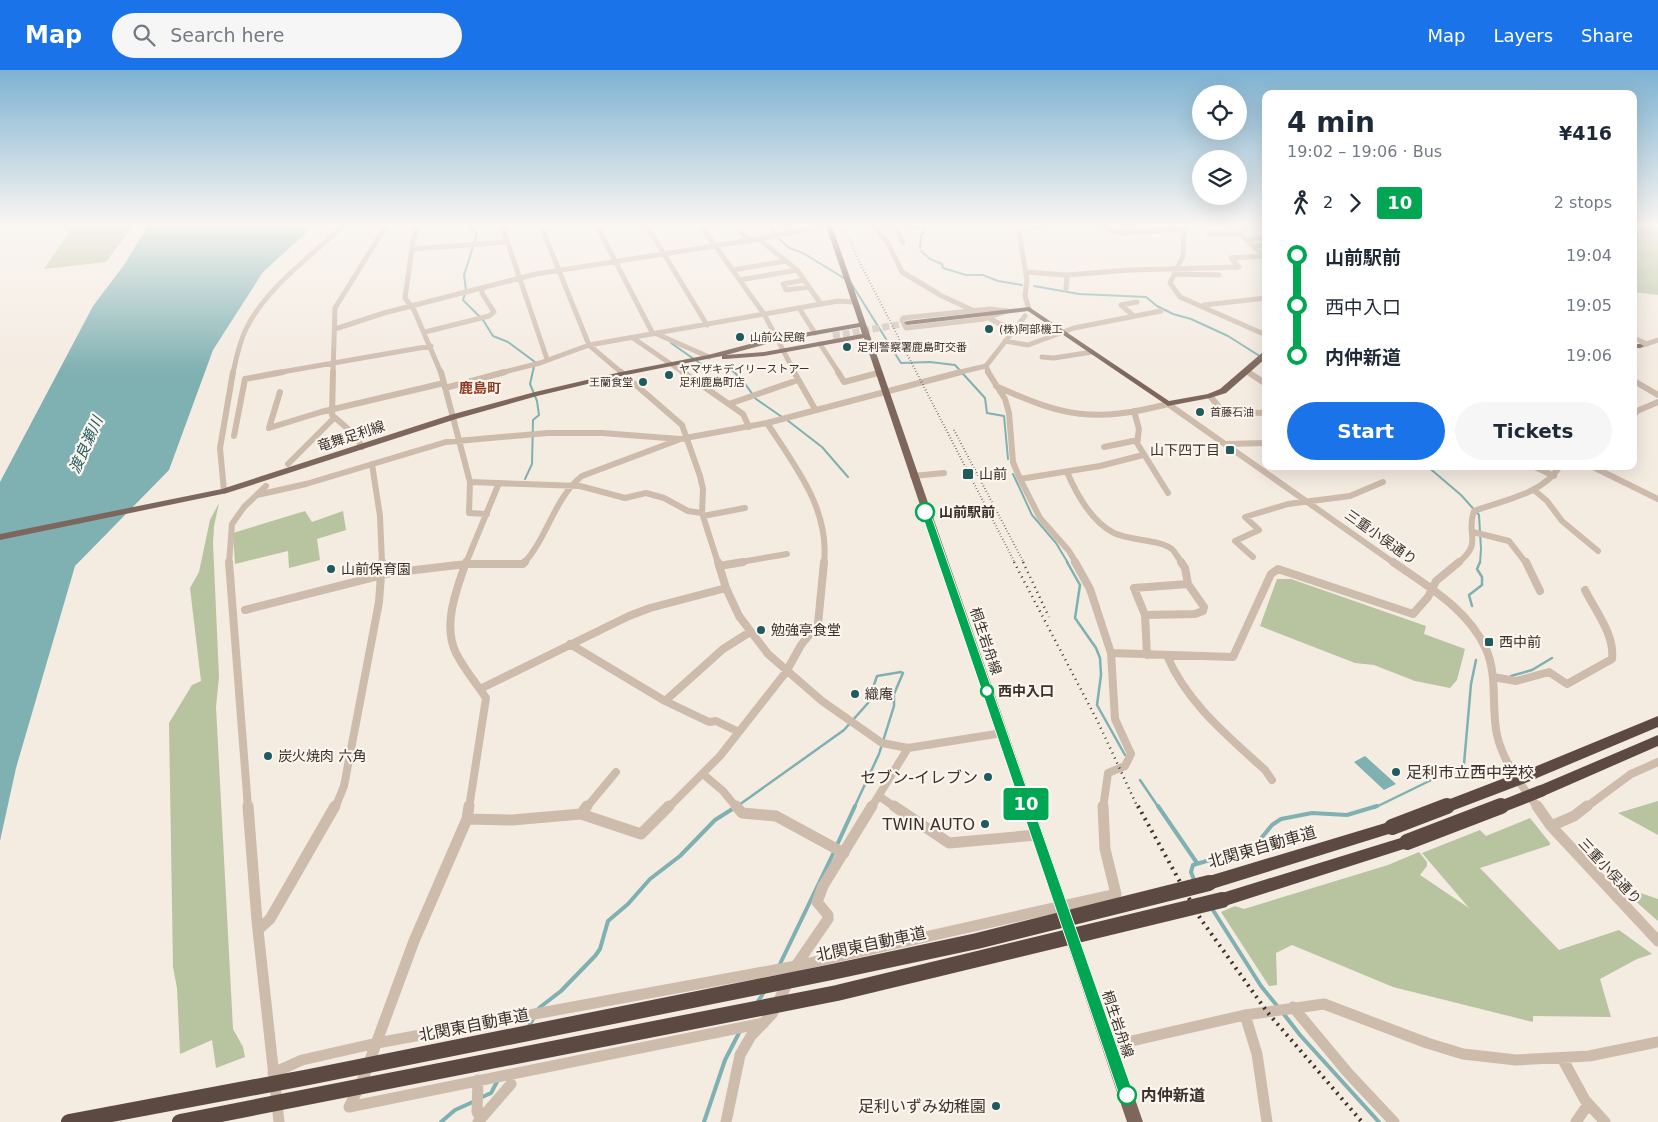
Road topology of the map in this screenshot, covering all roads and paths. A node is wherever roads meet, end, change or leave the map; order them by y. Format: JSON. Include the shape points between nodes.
{"nodes":[{"id":1,"x":293,"y":275,"type":"edge"},
{"id":2,"x":354,"y":275,"type":"edge"},
{"id":3,"x":409,"y":275,"type":"edge"},
{"id":4,"x":518,"y":275,"type":"edge"},
{"id":5,"x":536,"y":275,"type":"edge"},
{"id":6,"x":561,"y":275,"type":"edge"},
{"id":7,"x":622,"y":275,"type":"edge"},
{"id":8,"x":677,"y":275,"type":"edge"},
{"id":9,"x":737,"y":275,"type":"edge"},
{"id":10,"x":768,"y":275,"type":"edge"},
{"id":11,"x":801,"y":275,"type":"edge"},
{"id":12,"x":844,"y":275,"type":"edge"},
{"id":13,"x":907,"y":275,"type":"edge"},
{"id":14,"x":1026,"y":275,"type":"edge"},
{"id":15,"x":1067,"y":275,"type":"edge"},
{"id":16,"x":1174,"y":275,"type":"edge"},
{"id":17,"x":519,"y":278,"type":"junction"},
{"id":18,"x":740,"y":280,"type":"junction"},
{"id":19,"x":804,"y":280,"type":"junction"},
{"id":20,"x":809,"y":287,"type":"junction"},
{"id":21,"x":482,"y":288,"type":"junction"},
{"id":22,"x":1066,"y":289,"type":"dead end"},
{"id":23,"x":1262,"y":299,"type":"edge"},
{"id":24,"x":853,"y":302,"type":"junction"},
{"id":25,"x":1137,"y":302,"type":"dead end"},
{"id":26,"x":821,"y":304,"type":"junction"},
{"id":27,"x":1203,"y":306,"type":"junction"},
{"id":28,"x":411,"y":308,"type":"junction"},
{"id":29,"x":799,"y":308,"type":"junction"},
{"id":30,"x":1030,"y":309,"type":"junction"},
{"id":31,"x":973,"y":310,"type":"junction"},
{"id":32,"x":1161,"y":311,"type":"dead end"},
{"id":33,"x":1007,"y":312,"type":"junction"},
{"id":34,"x":764,"y":314,"type":"junction"},
{"id":35,"x":1025,"y":316,"type":"dead end"},
{"id":36,"x":1134,"y":316,"type":"junction"},
{"id":37,"x":989,"y":318,"type":"junction"},
{"id":38,"x":907,"y":323,"type":"tunnel mouth"},
{"id":39,"x":861,"y":324,"type":"junction"},
{"id":40,"x":707,"y":325,"type":"junction"},
{"id":41,"x":1018,"y":327,"type":"junction"},
{"id":42,"x":335,"y":329,"type":"junction"},
{"id":43,"x":425,"y":332,"type":"junction"},
{"id":44,"x":1062,"y":332,"type":"junction"},
{"id":45,"x":815,"y":333,"type":"junction"},
{"id":46,"x":1262,"y":333,"type":"edge"},
{"id":47,"x":655,"y":334,"type":"junction"},
{"id":48,"x":833,"y":336,"type":"tunnel mouth"},
{"id":49,"x":865,"y":336,"type":"junction"},
{"id":50,"x":633,"y":338,"type":"junction"},
{"id":51,"x":1658,"y":340,"type":"edge"},
{"id":52,"x":1005,"y":341,"type":"junction"},
{"id":53,"x":820,"y":344,"type":"junction"},
{"id":54,"x":589,"y":345,"type":"junction"},
{"id":55,"x":779,"y":345,"type":"junction"},
{"id":56,"x":431,"y":346,"type":"junction"},
{"id":57,"x":1640,"y":346,"type":"edge"},
{"id":58,"x":1092,"y":352,"type":"junction"},
{"id":59,"x":709,"y":357,"type":"junction"},
{"id":60,"x":1042,"y":357,"type":"dead end"},
{"id":61,"x":1262,"y":357,"type":"edge"},
{"id":62,"x":547,"y":359,"type":"junction"},
{"id":63,"x":333,"y":364,"type":"junction"},
{"id":64,"x":673,"y":364,"type":"junction"},
{"id":65,"x":986,"y":366,"type":"junction"},
{"id":66,"x":1246,"y":371,"type":"junction"},
{"id":67,"x":878,"y":373,"type":"junction"},
{"id":68,"x":620,"y":374,"type":"junction"},
{"id":69,"x":798,"y":380,"type":"junction"},
{"id":70,"x":1262,"y":381,"type":"edge"},
{"id":71,"x":1637,"y":383,"type":"edge"},
{"id":72,"x":445,"y":385,"type":"junction"},
{"id":73,"x":996,"y":386,"type":"junction"},
{"id":74,"x":884,"y":390,"type":"junction"},
{"id":75,"x":280,"y":392,"type":"dead end"},
{"id":76,"x":1210,"y":396,"type":"junction"},
{"id":77,"x":1658,"y":396,"type":"edge"},
{"id":78,"x":1658,"y":402,"type":"edge"},
{"id":79,"x":729,"y":404,"type":"junction"},
{"id":80,"x":1168,"y":404,"type":"junction"},
{"id":81,"x":332,"y":409,"type":"junction"},
{"id":82,"x":815,"y":409,"type":"junction"},
{"id":83,"x":1134,"y":411,"type":"junction"},
{"id":84,"x":1637,"y":411,"type":"edge"},
{"id":85,"x":1262,"y":413,"type":"edge"},
{"id":86,"x":453,"y":417,"type":"junction"},
{"id":87,"x":334,"y":418,"type":"junction"},
{"id":88,"x":767,"y":423,"type":"junction"},
{"id":89,"x":749,"y":427,"type":"junction"},
{"id":90,"x":234,"y":436,"type":"dead end"},
{"id":91,"x":688,"y":438,"type":"junction"},
{"id":92,"x":680,"y":439,"type":"junction"},
{"id":93,"x":459,"y":440,"type":"junction"},
{"id":94,"x":1138,"y":440,"type":"junction"},
{"id":95,"x":1262,"y":443,"type":"edge"},
{"id":96,"x":1226,"y":444,"type":"junction"},
{"id":97,"x":362,"y":446,"type":"junction"},
{"id":98,"x":1104,"y":447,"type":"dead end"},
{"id":99,"x":1143,"y":455,"type":"junction"},
{"id":100,"x":288,"y":464,"type":"dead end"},
{"id":101,"x":372,"y":464,"type":"junction"},
{"id":102,"x":1262,"y":469,"type":"edge"},
{"id":103,"x":1263,"y":470,"type":"edge"},
{"id":104,"x":1541,"y":470,"type":"edge"},
{"id":105,"x":1558,"y":470,"type":"edge"},
{"id":106,"x":1599,"y":470,"type":"edge"},
{"id":107,"x":1067,"y":472,"type":"junction"},
{"id":108,"x":944,"y":473,"type":"dead end"},
{"id":109,"x":913,"y":476,"type":"junction"},
{"id":110,"x":1554,"y":476,"type":"junction"},
{"id":111,"x":1020,"y":480,"type":"junction"},
{"id":112,"x":470,"y":482,"type":"junction"},
{"id":113,"x":1383,"y":482,"type":"dead end"},
{"id":114,"x":499,"y":483,"type":"junction"},
{"id":115,"x":569,"y":485,"type":"junction"},
{"id":116,"x":266,"y":486,"type":"dead end"},
{"id":117,"x":1534,"y":490,"type":"junction"},
{"id":118,"x":220,"y":492,"type":"junction"},
{"id":119,"x":1168,"y":493,"type":"dead end"},
{"id":120,"x":257,"y":495,"type":"junction"},
{"id":121,"x":1658,"y":499,"type":"edge"},
{"id":122,"x":1308,"y":502,"type":"junction"},
{"id":123,"x":744,"y":508,"type":"dead end"},
{"id":124,"x":487,"y":514,"type":"junction"},
{"id":125,"x":702,"y":514,"type":"junction"},
{"id":126,"x":1473,"y":532,"type":"junction"},
{"id":127,"x":0,"y":538,"type":"edge"},
{"id":128,"x":1598,"y":551,"type":"dead end"},
{"id":129,"x":787,"y":554,"type":"dead end"},
{"id":130,"x":1253,"y":557,"type":"dead end"},
{"id":131,"x":466,"y":564,"type":"junction"},
{"id":132,"x":719,"y":566,"type":"junction"},
{"id":133,"x":382,"y":574,"type":"junction"},
{"id":134,"x":1188,"y":584,"type":"junction"},
{"id":135,"x":726,"y":588,"type":"junction"},
{"id":136,"x":1432,"y":588,"type":"junction"},
{"id":137,"x":1540,"y":590,"type":"dead end"},
{"id":138,"x":1585,"y":590,"type":"dead end"},
{"id":139,"x":245,"y":610,"type":"dead end"},
{"id":140,"x":1144,"y":615,"type":"junction"},
{"id":141,"x":750,"y":632,"type":"junction"},
{"id":142,"x":570,"y":644,"type":"junction"},
{"id":143,"x":1111,"y":653,"type":"junction"},
{"id":144,"x":1147,"y":656,"type":"junction"},
{"id":145,"x":1167,"y":656,"type":"junction"},
{"id":146,"x":786,"y":672,"type":"junction"},
{"id":147,"x":1492,"y":677,"type":"junction"},
{"id":148,"x":480,"y":689,"type":"junction"},
{"id":149,"x":665,"y":701,"type":"junction"},
{"id":150,"x":1658,"y":721,"type":"edge"},
{"id":151,"x":739,"y":732,"type":"junction"},
{"id":152,"x":1002,"y":733,"type":"junction"},
{"id":153,"x":1658,"y":740,"type":"edge"},
{"id":154,"x":908,"y":748,"type":"junction"},
{"id":155,"x":1658,"y":762,"type":"edge"},
{"id":156,"x":616,"y":772,"type":"dead end"},
{"id":157,"x":703,"y":774,"type":"junction"},
{"id":158,"x":1272,"y":780,"type":"dead end"},
{"id":159,"x":879,"y":796,"type":"junction"},
{"id":160,"x":581,"y":814,"type":"junction"},
{"id":161,"x":467,"y":819,"type":"junction"},
{"id":162,"x":1551,"y":826,"type":"junction"},
{"id":163,"x":1036,"y":835,"type":"junction"},
{"id":164,"x":844,"y":853,"type":"junction"},
{"id":165,"x":1061,"y":907,"type":"junction"},
{"id":166,"x":258,"y":930,"type":"junction"},
{"id":167,"x":1658,"y":941,"type":"edge"},
{"id":168,"x":796,"y":966,"type":"junction"},
{"id":169,"x":1286,"y":1008,"type":"junction"},
{"id":170,"x":1245,"y":1015,"type":"junction"},
{"id":171,"x":765,"y":1022,"type":"junction"},
{"id":172,"x":1658,"y":1042,"type":"edge"},
{"id":173,"x":377,"y":1043,"type":"junction"},
{"id":174,"x":1110,"y":1046,"type":"junction"},
{"id":175,"x":1562,"y":1058,"type":"junction"},
{"id":176,"x":273,"y":1073,"type":"junction"},
{"id":177,"x":478,"y":1080,"type":"junction"},
{"id":178,"x":511,"y":1084,"type":"dead end"},
{"id":179,"x":1590,"y":1108,"type":"junction"},
{"id":180,"x":479,"y":1120,"type":"edge"},
{"id":181,"x":69,"y":1122,"type":"edge"},
{"id":182,"x":180,"y":1122,"type":"edge"},
{"id":183,"x":279,"y":1122,"type":"edge"},
{"id":184,"x":726,"y":1122,"type":"edge"},
{"id":185,"x":1135,"y":1122,"type":"edge"},
{"id":186,"x":1267,"y":1122,"type":"edge"},
{"id":187,"x":1394,"y":1122,"type":"edge"},
{"id":188,"x":1576,"y":1122,"type":"edge"},
{"id":189,"x":1605,"y":1122,"type":"edge"}],
"edges":[{"from":1,"to":118,"type":"street","via":[[263,305],[246,329],[235,366],[222,438]]},
{"from":2,"to":42,"type":"street","via":[[335,308]]},
{"from":3,"to":28,"type":"street","via":[[406,298]]},
{"from":4,"to":17,"type":"street"},
{"from":5,"to":17,"type":"street"},
{"from":6,"to":54,"type":"street"},
{"from":7,"to":47,"type":"street"},
{"from":8,"to":40,"type":"street"},
{"from":9,"to":18,"type":"street"},
{"from":10,"to":18,"type":"street"},
{"from":11,"to":19,"type":"street"},
{"from":12,"to":24,"type":"main road","name":"桐生岩舟線"},
{"from":13,"to":31,"type":"street"},
{"from":14,"to":30,"type":"street","via":[[1025,296]]},
{"from":15,"to":22,"type":"street"},
{"from":16,"to":27,"type":"street","via":[[1170,283],[1172,290],[1180,297]]},
{"from":17,"to":21,"type":"street"},
{"from":17,"to":62,"type":"street"},
{"from":18,"to":34,"type":"street"},
{"from":19,"to":20,"type":"street"},
{"from":19,"to":20,"type":"street","via":[[783,284],[786,290]]},
{"from":20,"to":26,"type":"street"},
{"from":21,"to":28,"type":"street"},
{"from":21,"to":43,"type":"street","via":[[494,312],[489,316]]},
{"from":23,"to":27,"type":"street"},
{"from":24,"to":26,"type":"street"},
{"from":24,"to":39,"type":"main road","name":"桐生岩舟線"},
{"from":25,"to":36,"type":"street","via":[[1121,305]]},
{"from":26,"to":29,"type":"street"},
{"from":27,"to":46,"type":"street"},
{"from":28,"to":42,"type":"street"},
{"from":28,"to":43,"type":"street"},
{"from":29,"to":34,"type":"street"},
{"from":29,"to":45,"type":"street"},
{"from":30,"to":33,"type":"main road"},
{"from":30,"to":44,"type":"main road","name":"三重小俣通り"},
{"from":31,"to":33,"type":"street"},
{"from":31,"to":37,"type":"street","via":[[902,320],[906,328]]},
{"from":32,"to":36,"type":"street"},
{"from":33,"to":37,"type":"street"},
{"from":33,"to":38,"type":"main road"},
{"from":34,"to":40,"type":"street"},
{"from":34,"to":55,"type":"street"},
{"from":35,"to":41,"type":"street"},
{"from":36,"to":44,"type":"street"},
{"from":37,"to":41,"type":"street"},
{"from":39,"to":45,"type":"main road"},
{"from":39,"to":49,"type":"main road","name":"桐生岩舟線"},
{"from":40,"to":47,"type":"street"},
{"from":41,"to":52,"type":"street"},
{"from":42,"to":63,"type":"street"},
{"from":43,"to":56,"type":"street"},
{"from":44,"to":52,"type":"street","via":[[1028,344]]},
{"from":44,"to":58,"type":"main road","name":"三重小俣通り"},
{"from":45,"to":55,"type":"main road"},
{"from":47,"to":50,"type":"street"},
{"from":47,"to":59,"type":"street"},
{"from":48,"to":55,"type":"main road"},
{"from":49,"to":53,"type":"main road"},
{"from":49,"to":67,"type":"main road","name":"桐生岩舟線"},
{"from":50,"to":54,"type":"street"},
{"from":50,"to":64,"type":"street"},
{"from":51,"to":57,"type":"street"},
{"from":52,"to":65,"type":"street"},
{"from":53,"to":55,"type":"main road"},
{"from":53,"to":67,"type":"street","via":[[844,382]]},
{"from":54,"to":62,"type":"street"},
{"from":54,"to":68,"type":"street"},
{"from":55,"to":59,"type":"main road","name":"竜舞足利線"},
{"from":55,"to":69,"type":"street"},
{"from":56,"to":63,"type":"street"},
{"from":56,"to":72,"type":"street"},
{"from":58,"to":60,"type":"street"},
{"from":58,"to":80,"type":"main road","name":"三重小俣通り"},
{"from":59,"to":64,"type":"main road","name":"竜舞足利線"},
{"from":61,"to":66,"type":"main road"},
{"from":62,"to":72,"type":"street"},
{"from":63,"to":81,"type":"street"},
{"from":63,"to":90,"type":"street","via":[[245,379]]},
{"from":64,"to":68,"type":"main road","name":"竜舞足利線"},
{"from":64,"to":79,"type":"street"},
{"from":65,"to":73,"type":"street"},
{"from":65,"to":74,"type":"street"},
{"from":66,"to":70,"type":"street"},
{"from":66,"to":76,"type":"main road","via":[[1223,391]]},
{"from":67,"to":74,"type":"main road","name":"桐生岩舟線"},
{"from":68,"to":86,"type":"main road","name":"竜舞足利線"},
{"from":68,"to":91,"type":"street","via":[[674,416]]},
{"from":69,"to":79,"type":"street"},
{"from":69,"to":82,"type":"street"},
{"from":71,"to":77,"type":"street"},
{"from":72,"to":81,"type":"street"},
{"from":72,"to":86,"type":"street"},
{"from":73,"to":83,"type":"street","via":[[1030,402],[1063,412],[1090,415]]},
{"from":73,"to":111,"type":"street","via":[[1009,413],[1013,462]]},
{"from":74,"to":82,"type":"street"},
{"from":74,"to":109,"type":"main road","name":"桐生岩舟線"},
{"from":75,"to":81,"type":"street","via":[[269,428]]},
{"from":76,"to":80,"type":"main road"},
{"from":76,"to":85,"type":"street","via":[[1223,412]]},
{"from":78,"to":84,"type":"street"},
{"from":79,"to":89,"type":"street","via":[[743,414]]},
{"from":80,"to":83,"type":"street"},
{"from":80,"to":96,"type":"street","name":"三重小俣通り"},
{"from":81,"to":87,"type":"street"},
{"from":82,"to":88,"type":"street"},
{"from":83,"to":94,"type":"street"},
{"from":86,"to":93,"type":"street"},
{"from":86,"to":97,"type":"main road","name":"竜舞足利線"},
{"from":87,"to":97,"type":"street","via":[[351,431]]},
{"from":87,"to":100,"type":"street"},
{"from":88,"to":89,"type":"street"},
{"from":88,"to":146,"type":"street","via":[[813,495],[824,538],[818,624]]},
{"from":89,"to":91,"type":"street"},
{"from":91,"to":92,"type":"street"},
{"from":91,"to":125,"type":"street","via":[[702,482]]},
{"from":92,"to":93,"type":"street","via":[[569,433]]},
{"from":92,"to":115,"type":"street","via":[[582,476]]},
{"from":93,"to":101,"type":"street"},
{"from":93,"to":112,"type":"street"},
{"from":94,"to":98,"type":"street"},
{"from":94,"to":99,"type":"street"},
{"from":95,"to":96,"type":"street"},
{"from":96,"to":102,"type":"street","name":"三重小俣通り"},
{"from":97,"to":118,"type":"main road","name":"竜舞足利線"},
{"from":99,"to":107,"type":"street"},
{"from":99,"to":119,"type":"street"},
{"from":101,"to":120,"type":"street"},
{"from":101,"to":133,"type":"street","via":[[380,501]]},
{"from":103,"to":122,"type":"street","name":"三重小俣通り"},
{"from":104,"to":110,"type":"street"},
{"from":105,"to":110,"type":"street"},
{"from":106,"to":121,"type":"street"},
{"from":107,"to":111,"type":"street"},
{"from":107,"to":134,"type":"street","via":[[1076,492],[1112,532],[1172,549],[1185,568]]},
{"from":108,"to":109,"type":"street"},
{"from":109,"to":152,"type":"main road","name":"桐生岩舟線"},
{"from":110,"to":117,"type":"street"},
{"from":111,"to":143,"type":"street","via":[[1040,518],[1069,551],[1082,573]]},
{"from":112,"to":114,"type":"street"},
{"from":112,"to":124,"type":"street","via":[[469,513]]},
{"from":113,"to":122,"type":"street","via":[[1350,496]]},
{"from":114,"to":115,"type":"street"},
{"from":114,"to":124,"type":"street"},
{"from":115,"to":125,"type":"street","via":[[625,498],[646,493],[664,498],[688,512]]},
{"from":115,"to":131,"type":"street","via":[[545,534],[523,564]]},
{"from":116,"to":120,"type":"street"},
{"from":117,"to":126,"type":"street","via":[[1477,508],[1472,514]]},
{"from":117,"to":128,"type":"street","via":[[1562,521]]},
{"from":118,"to":127,"type":"main road","name":"竜舞足利線"},
{"from":120,"to":166,"type":"street","via":[[232,524],[229,561]]},
{"from":122,"to":130,"type":"street","via":[[1288,504],[1245,517],[1258,530],[1235,541]]},
{"from":122,"to":136,"type":"street","name":"三重小俣通り"},
{"from":123,"to":125,"type":"street"},
{"from":124,"to":131,"type":"street"},
{"from":125,"to":132,"type":"street"},
{"from":126,"to":136,"type":"street","via":[[1470,553]]},
{"from":126,"to":137,"type":"street","via":[[1509,540],[1528,565]]},
{"from":129,"to":132,"type":"street"},
{"from":131,"to":133,"type":"street"},
{"from":131,"to":148,"type":"street","via":[[453,608],[452,643]]},
{"from":132,"to":135,"type":"street"},
{"from":133,"to":139,"type":"street"},
{"from":133,"to":166,"type":"street","via":[[378,611],[344,786],[312,849],[270,919]]},
{"from":134,"to":140,"type":"street","via":[[1134,588]]},
{"from":134,"to":140,"type":"street","via":[[1204,607],[1203,611]]},
{"from":135,"to":141,"type":"street"},
{"from":135,"to":142,"type":"street","via":[[650,608]]},
{"from":136,"to":145,"type":"street","via":[[1413,614],[1408,614],[1278,569],[1271,574],[1233,657]]},
{"from":136,"to":147,"type":"street","name":"三重小俣通り","via":[[1456,609],[1477,635],[1486,649]]},
{"from":138,"to":147,"type":"street","via":[[1612,643],[1612,659],[1567,684],[1549,672],[1516,681]]},
{"from":140,"to":144,"type":"street"},
{"from":141,"to":146,"type":"street"},
{"from":141,"to":149,"type":"street","via":[[723,649]]},
{"from":142,"to":148,"type":"street"},
{"from":142,"to":149,"type":"street"},
{"from":143,"to":144,"type":"street"},
{"from":143,"to":165,"type":"street","via":[[1115,719],[1131,754],[1125,766],[1108,773],[1103,788],[1105,844],[1116,894]]},
{"from":144,"to":145,"type":"street"},
{"from":145,"to":158,"type":"street","via":[[1172,672],[1188,697]]},
{"from":146,"to":151,"type":"street"},
{"from":146,"to":154,"type":"street","via":[[822,702],[882,743]]},
{"from":147,"to":162,"type":"street","name":"三重小俣通り","via":[[1496,728],[1502,751],[1513,773]]},
{"from":148,"to":161,"type":"street","via":[[486,698]]},
{"from":149,"to":151,"type":"street"},
{"from":150,"to":181,"type":"highway","name":"北関東自動車道","bridge":true,"via":[[1532,774],[1392,827],[1209,883],[977,941],[832,972]]},
{"from":151,"to":157,"type":"street"},
{"from":152,"to":154,"type":"street"},
{"from":152,"to":163,"type":"main road","name":"桐生岩舟線"},
{"from":153,"to":182,"type":"highway","bridge":true,"via":[[1541,791],[1407,842],[1222,900],[839,992]]},
{"from":154,"to":159,"type":"street"},
{"from":155,"to":162,"type":"street","via":[[1631,774],[1574,816]]},
{"from":156,"to":160,"type":"street"},
{"from":157,"to":160,"type":"street","via":[[641,834]]},
{"from":157,"to":164,"type":"street","via":[[742,813],[776,816]]},
{"from":159,"to":163,"type":"street","via":[[949,843]]},
{"from":159,"to":164,"type":"street"},
{"from":160,"to":161,"type":"street","via":[[512,820]]},
{"from":161,"to":173,"type":"street","via":[[414,941]]},
{"from":162,"to":167,"type":"street","name":"三重小俣通り"},
{"from":163,"to":165,"type":"main road","name":"桐生岩舟線"},
{"from":164,"to":168,"type":"street","via":[[822,886],[817,902],[828,919]]},
{"from":165,"to":168,"type":"street"},
{"from":165,"to":174,"type":"main road","name":"桐生岩舟線"},
{"from":166,"to":176,"type":"street"},
{"from":168,"to":171,"type":"street"},
{"from":168,"to":173,"type":"street"},
{"from":169,"to":170,"type":"street"},
{"from":169,"to":175,"type":"street","via":[[1324,1004],[1463,1054],[1516,1060]]},
{"from":169,"to":187,"type":"street"},
{"from":170,"to":174,"type":"street"},
{"from":170,"to":186,"type":"street","via":[[1264,1087]]},
{"from":171,"to":177,"type":"street"},
{"from":171,"to":184,"type":"street","via":[[751,1036],[740,1055]]},
{"from":172,"to":175,"type":"street","via":[[1590,1056]]},
{"from":173,"to":176,"type":"street","via":[[302,1060]]},
{"from":173,"to":177,"type":"street","via":[[349,1106]]},
{"from":174,"to":185,"type":"main road","name":"桐生岩舟線"},
{"from":175,"to":179,"type":"street"},
{"from":176,"to":183,"type":"street"},
{"from":177,"to":180,"type":"street"},
{"from":178,"to":180,"type":"street"},
{"from":179,"to":188,"type":"street","via":[[1585,1109]]},
{"from":179,"to":189,"type":"street"}]}
